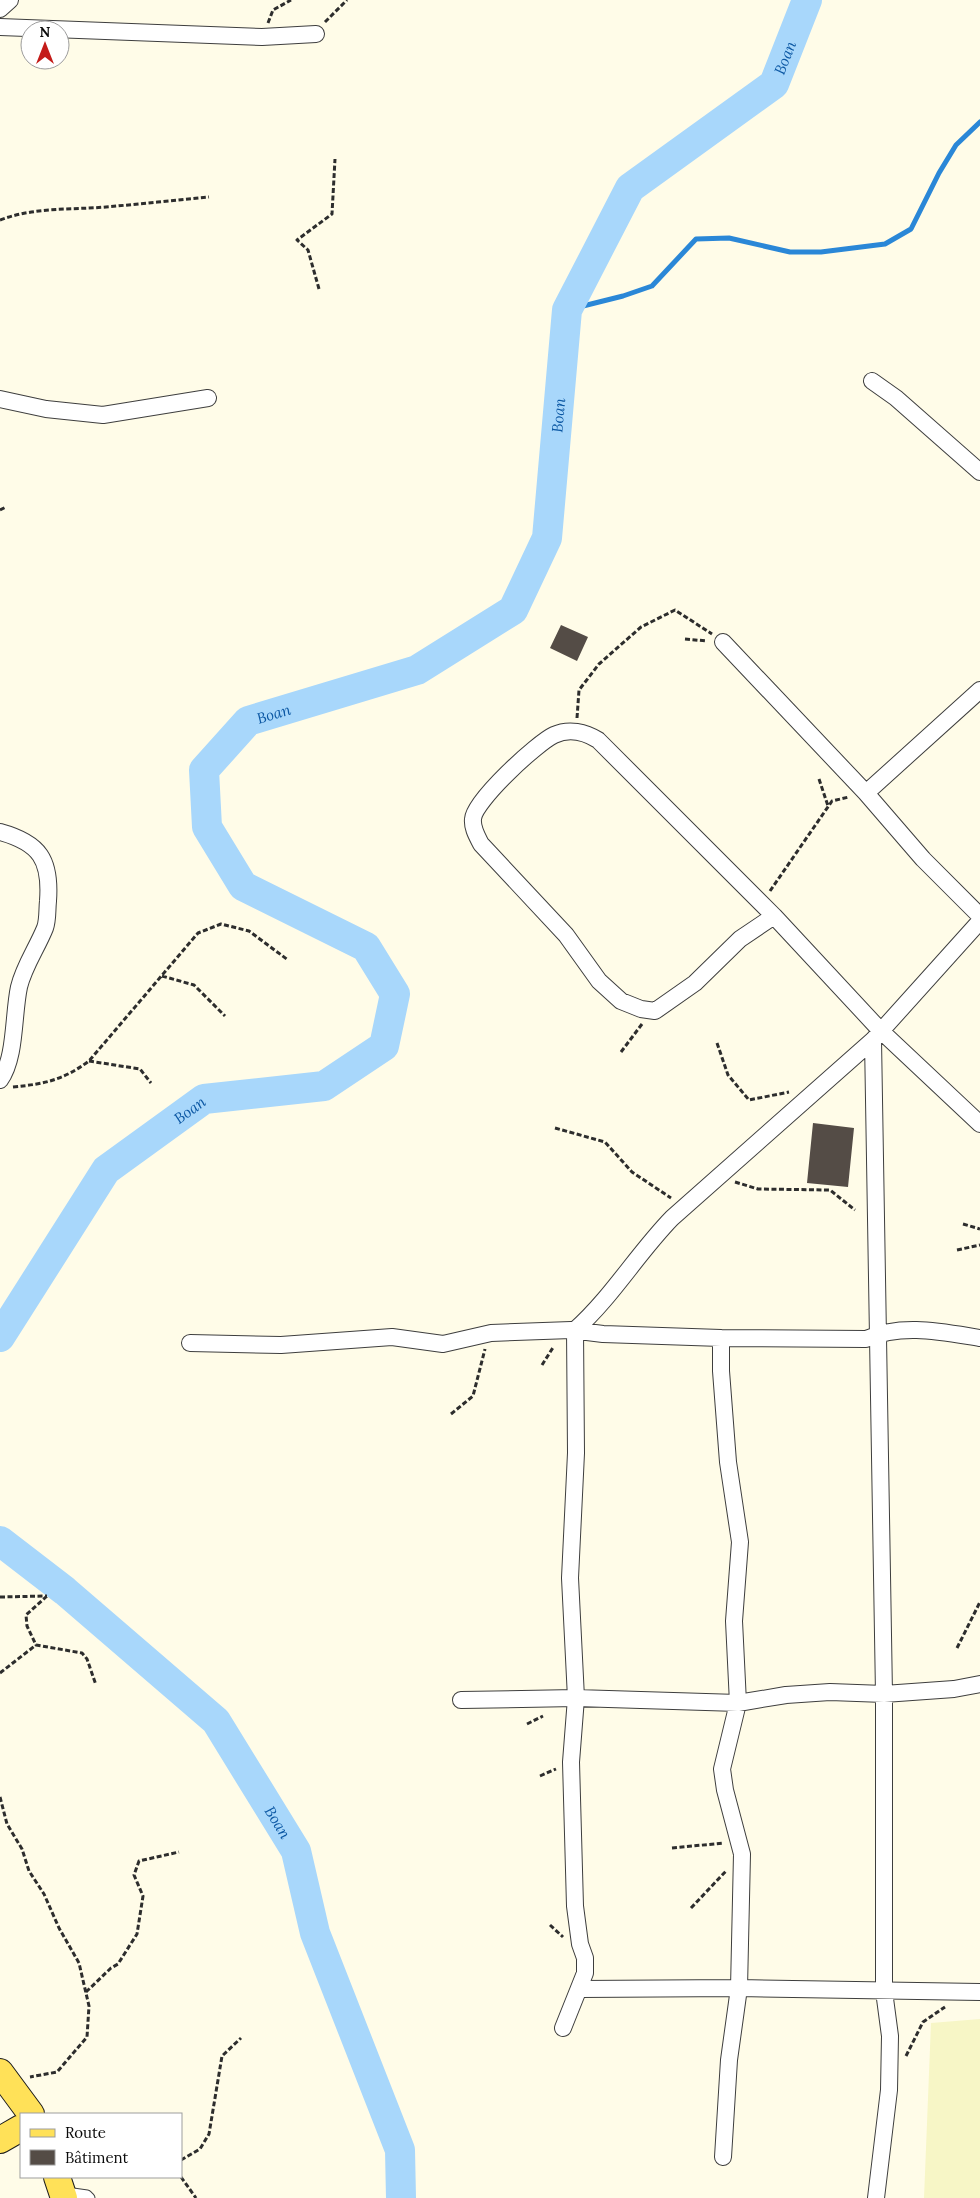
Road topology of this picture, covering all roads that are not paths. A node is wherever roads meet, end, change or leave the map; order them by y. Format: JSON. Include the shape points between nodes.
{"nodes":[{"id":1,"x":10,"y":0,"type":"edge"},
{"id":2,"x":0,"y":9,"type":"edge"},
{"id":3,"x":0,"y":27,"type":"edge"},
{"id":4,"x":316,"y":34,"type":"road end"},
{"id":5,"x":872,"y":381,"type":"dead end"},
{"id":6,"x":208,"y":398,"type":"dead end"},
{"id":7,"x":0,"y":399,"type":"edge"},
{"id":8,"x":980,"y":472,"type":"edge"},
{"id":9,"x":723,"y":642,"type":"road end"},
{"id":10,"x":980,"y":690,"type":"edge"},
{"id":11,"x":866,"y":793,"type":"junction"},
{"id":12,"x":0,"y":832,"type":"edge"},
{"id":13,"x":774,"y":916,"type":"junction"},
{"id":14,"x":980,"y":916,"type":"edge"},
{"id":15,"x":980,"y":921,"type":"edge"},
{"id":16,"x":876,"y":1035,"type":"junction"},
{"id":17,"x":4,"y":1084,"type":"edge"},
{"id":18,"x":980,"y":1124,"type":"edge"},
{"id":19,"x":575,"y":1330,"type":"junction"},
{"id":20,"x":880,"y":1333,"type":"junction"},
{"id":21,"x":721,"y":1338,"type":"junction"},
{"id":22,"x":980,"y":1338,"type":"edge"},
{"id":23,"x":190,"y":1343,"type":"dead end"},
{"id":24,"x":980,"y":1684,"type":"edge"},
{"id":25,"x":884,"y":1694,"type":"junction"},
{"id":26,"x":576,"y":1698,"type":"junction"},
{"id":27,"x":461,"y":1700,"type":"dead end"},
{"id":28,"x":738,"y":1703,"type":"junction"},
{"id":29,"x":740,"y":1988,"type":"junction"},
{"id":30,"x":580,"y":1989,"type":"junction"},
{"id":31,"x":884,"y":1991,"type":"junction"},
{"id":32,"x":978,"y":1992,"type":"edge"},
{"id":33,"x":563,"y":2028,"type":"dead end"},
{"id":34,"x":4,"y":2076,"type":"edge"},
{"id":35,"x":30,"y":2113,"type":"edge"},
{"id":36,"x":20,"y":2129,"type":"edge"},
{"id":37,"x":0,"y":2140,"type":"edge"},
{"id":38,"x":723,"y":2157,"type":"dead end"},
{"id":39,"x":61,"y":2188,"type":"edge"},
{"id":40,"x":90,"y":2198,"type":"edge"},
{"id":41,"x":876,"y":2198,"type":"edge"}],
"edges":[{"from":1,"to":2,"type":"street"},
{"from":3,"to":4,"type":"street","via":[[262,37]]},
{"from":5,"to":8,"type":"street"},
{"from":6,"to":7,"type":"street","via":[[103,415],[46,409]]},
{"from":9,"to":11,"type":"street"},
{"from":10,"to":11,"type":"street"},
{"from":11,"to":14,"type":"street","via":[[923,860]]},
{"from":12,"to":17,"type":"street","via":[[29,842],[43,859],[48,890],[46,926],[20,985]]},
{"from":13,"to":13,"type":"street","via":[[598,740],[587,734],[554,735],[531,751],[480,802],[473,817],[474,830],[481,844],[566,935],[599,981],[621,1001],[641,1009],[655,1011],[695,983],[740,939]]},
{"from":13,"to":16,"type":"street"},
{"from":15,"to":16,"type":"street"},
{"from":16,"to":18,"type":"street"},
{"from":16,"to":19,"type":"street","via":[[684,1206],[648,1242],[594,1313]]},
{"from":16,"to":20,"type":"street"},
{"from":19,"to":21,"type":"street"},
{"from":19,"to":23,"type":"street","via":[[489,1334],[443,1344],[392,1337],[281,1345]]},
{"from":19,"to":26,"type":"street","via":[[576,1453],[570,1578]]},
{"from":20,"to":21,"type":"street","via":[[866,1339]]},
{"from":20,"to":22,"type":"street","via":[[922,1330]]},
{"from":20,"to":25,"type":"street"},
{"from":21,"to":28,"type":"street","via":[[720,1371],[728,1462],[740,1542],[734,1621]]},
{"from":24,"to":25,"type":"street"},
{"from":25,"to":28,"type":"street","via":[[786,1695]]},
{"from":25,"to":31,"type":"street"},
{"from":26,"to":27,"type":"street"},
{"from":26,"to":28,"type":"street"},
{"from":26,"to":30,"type":"street","via":[[570,1762],[575,1906],[585,1958]]},
{"from":28,"to":29,"type":"street","via":[[722,1769],[740,1847]]},
{"from":29,"to":30,"type":"street"},
{"from":29,"to":31,"type":"street"},
{"from":29,"to":38,"type":"street","via":[[729,2060]]},
{"from":30,"to":33,"type":"street"},
{"from":31,"to":32,"type":"street"},
{"from":31,"to":41,"type":"street","via":[[890,2036],[889,2090]]},
{"from":34,"to":35,"type":"main road"},
{"from":36,"to":37,"type":"main road"},
{"from":39,"to":40,"type":"lane"}]}
